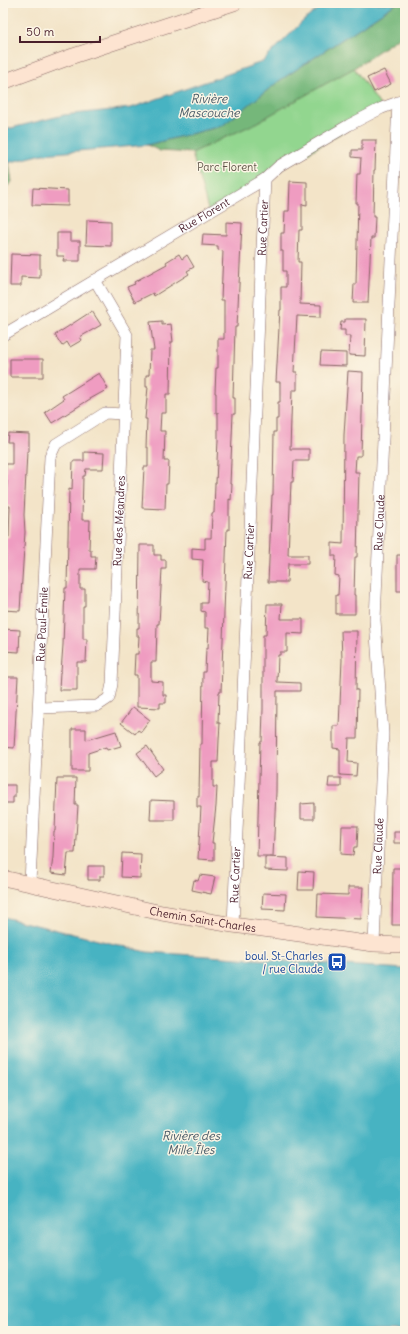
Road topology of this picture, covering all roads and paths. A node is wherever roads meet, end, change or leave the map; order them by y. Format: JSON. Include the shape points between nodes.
{"nodes":[{"id":1,"x":234,"y":3,"type":"edge"},
{"id":2,"x":3,"y":82,"type":"edge"},
{"id":3,"x":402,"y":101,"type":"edge"},
{"id":4,"x":265,"y":179,"type":"junction"},
{"id":5,"x":96,"y":280,"type":"junction"},
{"id":6,"x":3,"y":335,"type":"edge"},
{"id":7,"x":123,"y":414,"type":"junction"},
{"id":8,"x":39,"y":708,"type":"junction"},
{"id":9,"x":3,"y":878,"type":"edge"},
{"id":10,"x":30,"y":883,"type":"junction"},
{"id":11,"x":234,"y":924,"type":"junction"},
{"id":12,"x":374,"y":944,"type":"junction"},
{"id":13,"x":405,"y":945,"type":"edge"}],
"edges":[{"from":1,"to":2,"type":"main road","via":[[83,52]]},
{"from":3,"to":4,"type":"street","name":"Rue Florent","via":[[382,108],[350,125],[279,166]]},
{"from":3,"to":12,"type":"street","name":"Rue Claude","via":[[375,620],[383,734]]},
{"from":4,"to":5,"type":"street","name":"Rue Florent"},
{"from":4,"to":11,"type":"street","name":"Rue Cartier"},
{"from":5,"to":6,"type":"street","name":"Rue Florent"},
{"from":5,"to":7,"type":"street","name":"Rue des Méandres","via":[[127,335]]},
{"from":7,"to":8,"type":"street","name":"Rue Paul-Émile","via":[[105,413],[56,444],[50,457]]},
{"from":7,"to":8,"type":"street","name":"Rue des Méandres","via":[[112,684],[109,698],[97,706]]},
{"from":8,"to":10,"type":"street","name":"Rue Paul-Émile"},
{"from":9,"to":10,"type":"main road","name":"Chemin Saint-Charles"},
{"from":10,"to":11,"type":"main road","name":"Chemin Saint-Charles","via":[[162,913]]},
{"from":11,"to":12,"type":"main road","name":"Chemin Saint-Charles"},
{"from":12,"to":13,"type":"main road","name":"Chemin Saint-Charles"}]}
